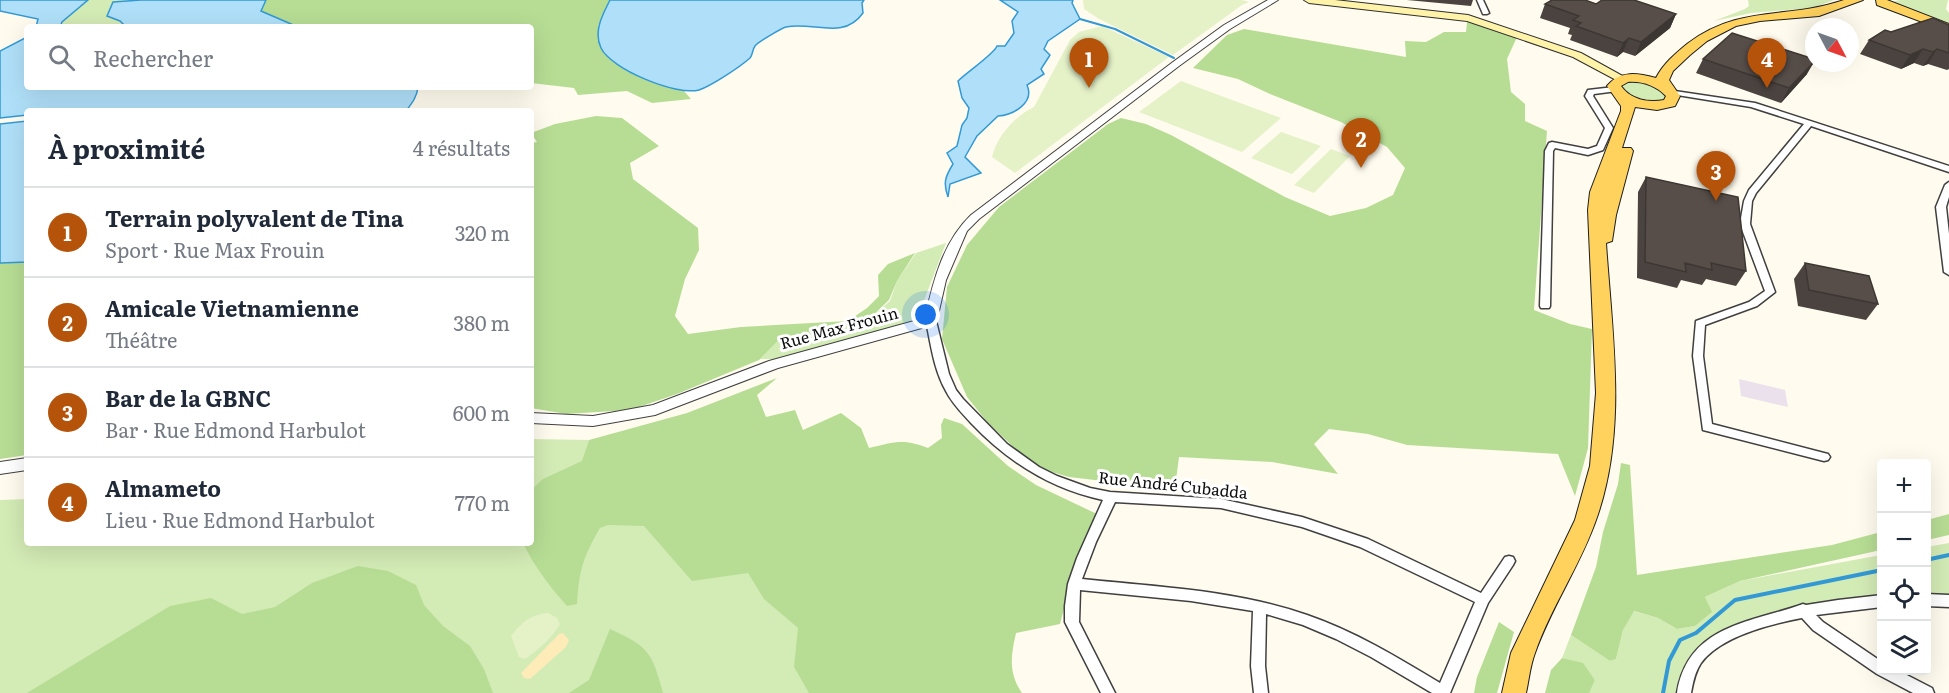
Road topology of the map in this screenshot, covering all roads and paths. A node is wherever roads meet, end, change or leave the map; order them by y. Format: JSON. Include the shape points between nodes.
{"nodes":[{"id":1,"x":1274,"y":0,"type":"edge"},
{"id":2,"x":1310,"y":0,"type":"edge"},
{"id":3,"x":1480,"y":0,"type":"edge"},
{"id":4,"x":1834,"y":0,"type":"edge"},
{"id":5,"x":1857,"y":0,"type":"edge"},
{"id":6,"x":1864,"y":0,"type":"edge"},
{"id":7,"x":1901,"y":0,"type":"edge"},
{"id":8,"x":1881,"y":2,"type":"junction"},
{"id":9,"x":1749,"y":6,"type":"dead end"},
{"id":10,"x":1927,"y":7,"type":"dead end"},
{"id":11,"x":1485,"y":13,"type":"dead end"},
{"id":12,"x":1714,"y":21,"type":"junction"},
{"id":13,"x":1946,"y":25,"type":"edge"},
{"id":14,"x":1642,"y":79,"type":"junction"},
{"id":15,"x":1619,"y":88,"type":"junction"},
{"id":16,"x":1670,"y":93,"type":"junction"},
{"id":17,"x":1651,"y":106,"type":"junction"},
{"id":18,"x":1809,"y":123,"type":"junction"},
{"id":19,"x":1949,"y":169,"type":"edge"},
{"id":20,"x":1949,"y":185,"type":"edge"},
{"id":21,"x":1949,"y":272,"type":"edge"},
{"id":22,"x":1949,"y":276,"type":"edge"},
{"id":23,"x":1949,"y":282,"type":"edge"},
{"id":24,"x":1600,"y":288,"type":"junction"},
{"id":25,"x":1545,"y":306,"type":"dead end"},
{"id":26,"x":931,"y":321,"type":"junction"},
{"id":27,"x":534,"y":418,"type":"edge"},
{"id":28,"x":1824,"y":457,"type":"dead end"},
{"id":29,"x":24,"y":464,"type":"edge"},
{"id":30,"x":0,"y":468,"type":"edge"},
{"id":31,"x":1111,"y":497,"type":"junction"},
{"id":32,"x":1509,"y":561,"type":"dead end"},
{"id":33,"x":1074,"y":584,"type":"junction"},
{"id":34,"x":1483,"y":600,"type":"junction"},
{"id":35,"x":1931,"y":600,"type":"edge"},
{"id":36,"x":1877,"y":601,"type":"edge"},
{"id":37,"x":1949,"y":601,"type":"edge"},
{"id":38,"x":1260,"y":609,"type":"junction"},
{"id":39,"x":1803,"y":610,"type":"junction"},
{"id":40,"x":1877,"y":667,"type":"edge"},
{"id":41,"x":1892,"y":675,"type":"edge"},
{"id":42,"x":1443,"y":692,"type":"edge"},
{"id":43,"x":1108,"y":693,"type":"edge"},
{"id":44,"x":1261,"y":693,"type":"edge"},
{"id":45,"x":1515,"y":693,"type":"edge"},
{"id":46,"x":1684,"y":693,"type":"edge"},
{"id":47,"x":1927,"y":693,"type":"edge"}],
"edges":[{"from":1,"to":26,"type":"street","via":[[1227,27],[1176,64],[975,217],[962,230],[940,280]]},
{"from":2,"to":15,"type":"main road","via":[[1468,18],[1577,55]]},
{"from":3,"to":11,"type":"street"},
{"from":4,"to":12,"type":"main road","via":[[1812,8]]},
{"from":5,"to":16,"type":"main road","via":[[1814,13],[1731,22],[1704,37],[1664,74],[1662,80]]},
{"from":6,"to":8,"type":"main road"},
{"from":7,"to":8,"type":"main road"},
{"from":7,"to":13,"type":"main road"},
{"from":8,"to":13,"type":"main road"},
{"from":9,"to":12,"type":"main road"},
{"from":10,"to":13,"type":"main road"},
{"from":12,"to":14,"type":"main road","via":[[1682,42]]},
{"from":14,"to":15,"type":"main road"},
{"from":14,"to":16,"type":"main road"},
{"from":15,"to":17,"type":"main road","via":[[1634,102]]},
{"from":15,"to":24,"type":"main road","via":[[1628,111],[1598,192],[1596,210]]},
{"from":15,"to":25,"type":"street","via":[[1592,92],[1589,96],[1609,129],[1600,148],[1588,152],[1552,145]]},
{"from":16,"to":17,"type":"main road","via":[[1665,105]]},
{"from":16,"to":18,"type":"street","via":[[1752,105]]},
{"from":17,"to":24,"type":"main road","via":[[1641,112],[1621,164],[1608,215]]},
{"from":18,"to":19,"type":"street"},
{"from":18,"to":28,"type":"street","via":[[1748,201],[1745,224],[1770,292],[1753,304],[1700,323],[1698,356],[1707,427]]},
{"from":20,"to":21,"type":"street","via":[[1941,207]]},
{"from":22,"to":23,"type":"street"},
{"from":24,"to":45,"type":"main road","via":[[1605,386],[1601,457],[1593,497],[1582,532],[1523,654]]},
{"from":26,"to":27,"type":"street","name":"Rue Max Frouin","via":[[774,364],[643,412],[593,421]]},
{"from":26,"to":31,"type":"street","name":"Rue André Cubadda","via":[[940,363],[952,393],[979,425],[1041,475]]},
{"from":29,"to":30,"type":"street"},
{"from":31,"to":33,"type":"street"},
{"from":31,"to":34,"type":"street","name":"Rue André Cubadda","via":[[1234,506],[1291,520],[1362,542]]},
{"from":32,"to":34,"type":"street"},
{"from":33,"to":38,"type":"street","via":[[1211,598]]},
{"from":33,"to":43,"type":"street","via":[[1072,622]]},
{"from":34,"to":42,"type":"street"},
{"from":35,"to":37,"type":"street"},
{"from":36,"to":39,"type":"street"},
{"from":38,"to":42,"type":"street","via":[[1304,620],[1349,639]]},
{"from":38,"to":44,"type":"street"},
{"from":39,"to":40,"type":"street","via":[[1818,626]]},
{"from":39,"to":46,"type":"street","via":[[1715,641],[1689,670]]},
{"from":41,"to":47,"type":"street"}]}
